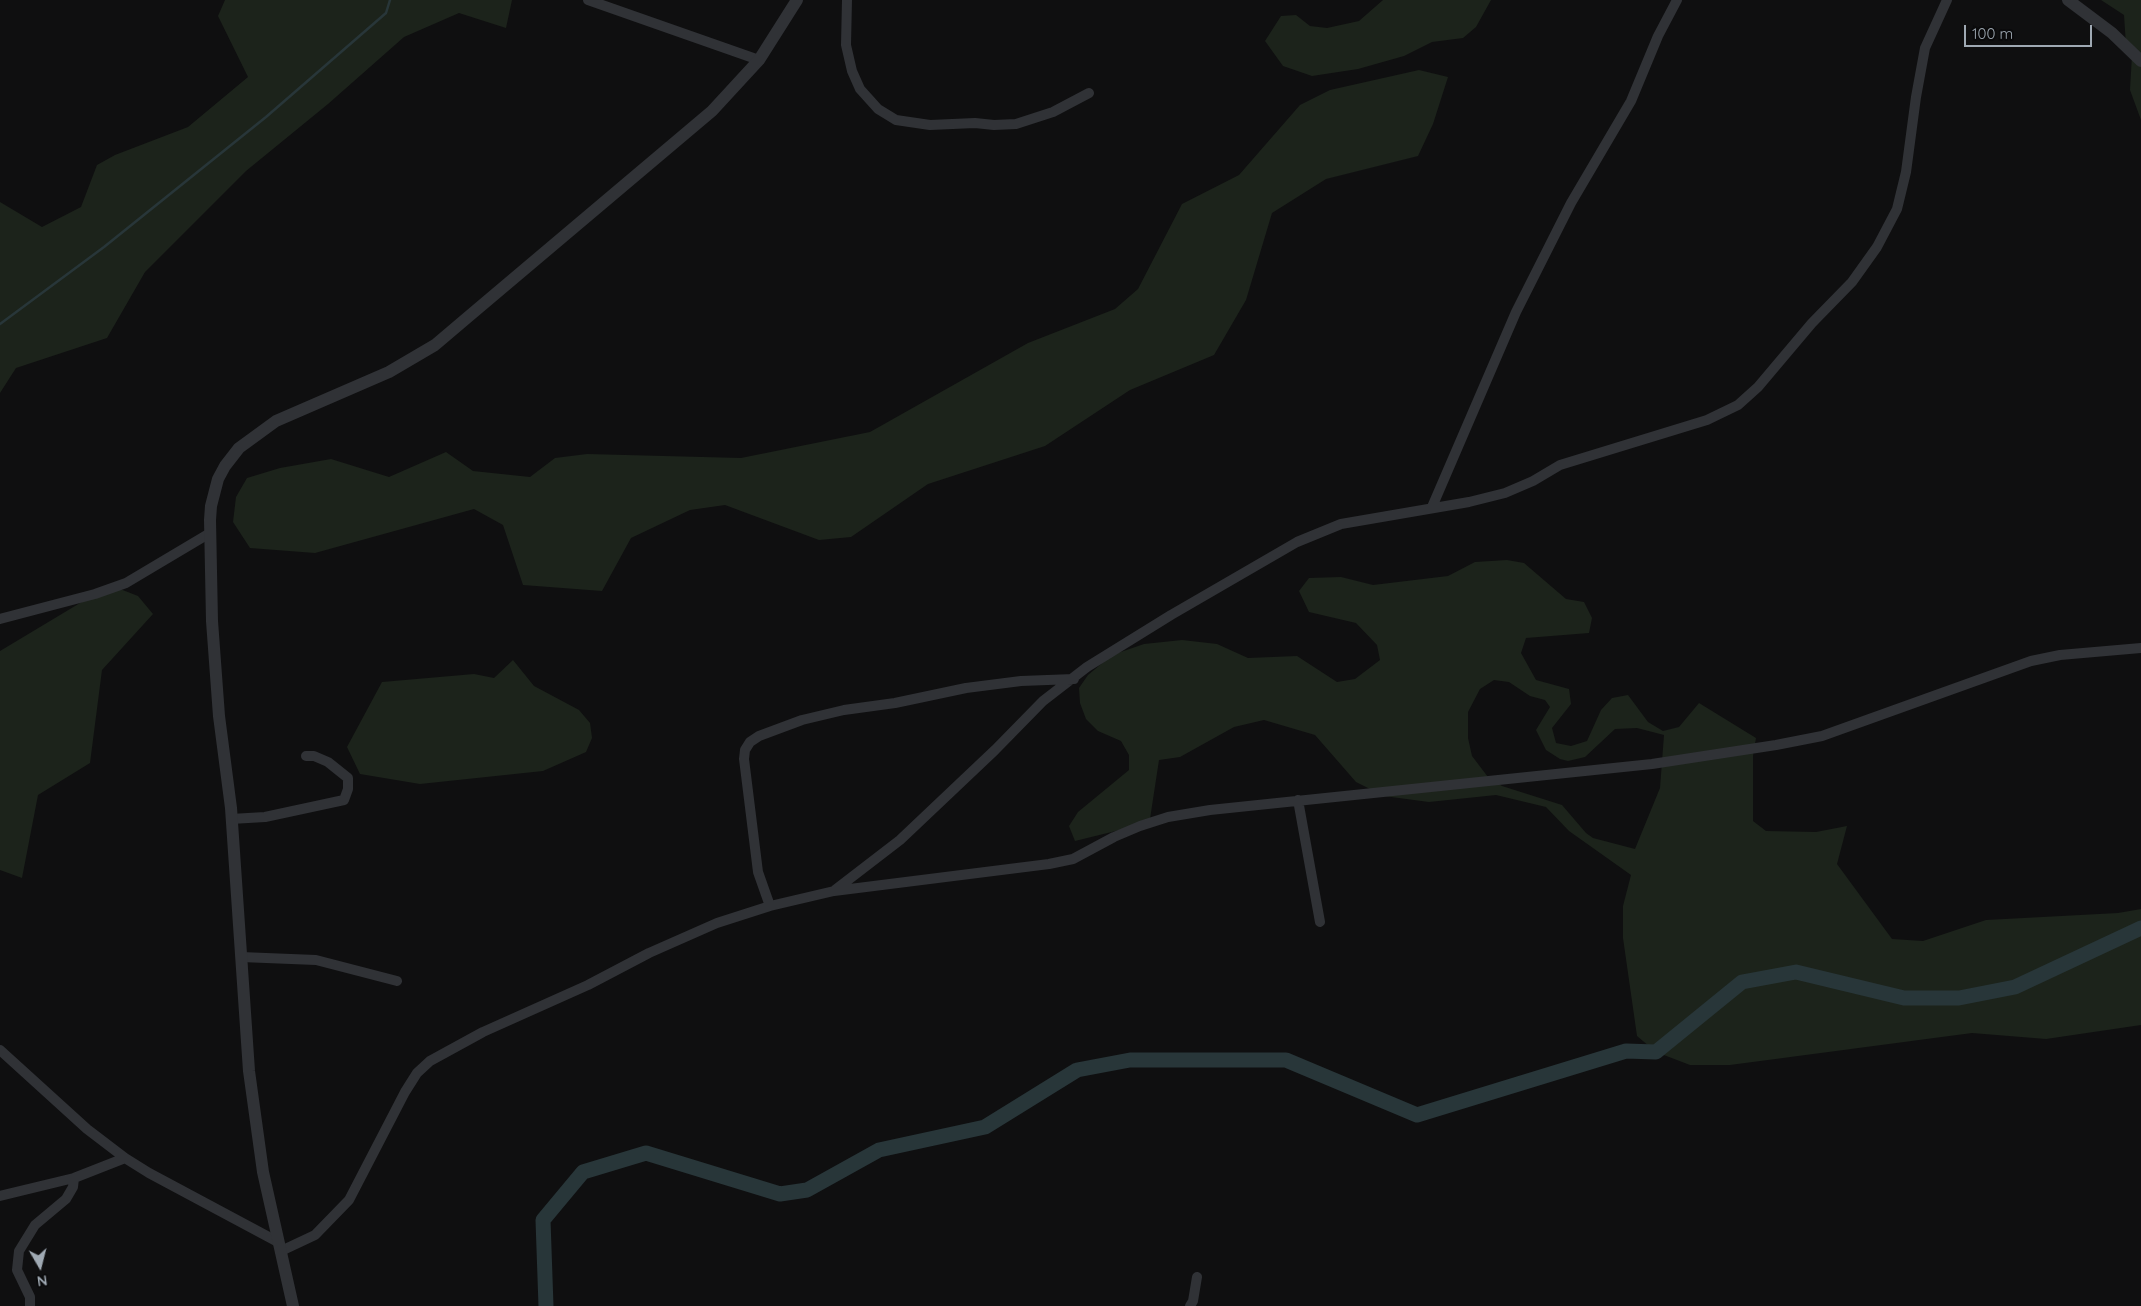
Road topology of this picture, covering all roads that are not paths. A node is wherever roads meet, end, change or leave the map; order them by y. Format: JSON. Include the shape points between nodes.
{"nodes":[{"id":1,"x":588,"y":0,"type":"edge"},
{"id":2,"x":797,"y":0,"type":"edge"},
{"id":3,"x":847,"y":0,"type":"edge"},
{"id":4,"x":1677,"y":0,"type":"edge"},
{"id":5,"x":1947,"y":0,"type":"edge"},
{"id":6,"x":2068,"y":0,"type":"edge"},
{"id":7,"x":759,"y":60,"type":"junction"},
{"id":8,"x":2141,"y":61,"type":"edge"},
{"id":9,"x":1089,"y":94,"type":"dead end"},
{"id":10,"x":1432,"y":507,"type":"junction"},
{"id":11,"x":210,"y":533,"type":"junction"},
{"id":12,"x":0,"y":619,"type":"edge"},
{"id":13,"x":2141,"y":648,"type":"edge"},
{"id":14,"x":1075,"y":678,"type":"junction"},
{"id":15,"x":306,"y":756,"type":"dead end"},
{"id":16,"x":1298,"y":800,"type":"junction"},
{"id":17,"x":231,"y":819,"type":"junction"},
{"id":18,"x":834,"y":891,"type":"junction"},
{"id":19,"x":770,"y":906,"type":"junction"},
{"id":20,"x":1320,"y":922,"type":"dead end"},
{"id":21,"x":241,"y":957,"type":"junction"},
{"id":22,"x":397,"y":980,"type":"dead end"},
{"id":23,"x":0,"y":1050,"type":"edge"},
{"id":24,"x":125,"y":1158,"type":"junction"},
{"id":25,"x":74,"y":1178,"type":"junction"},
{"id":26,"x":0,"y":1196,"type":"edge"},
{"id":27,"x":280,"y":1246,"type":"junction"},
{"id":28,"x":1197,"y":1277,"type":"dead end"},
{"id":29,"x":30,"y":1306,"type":"edge"},
{"id":30,"x":293,"y":1306,"type":"edge"},
{"id":31,"x":1190,"y":1306,"type":"edge"}],
"edges":[{"from":1,"to":7,"type":"street"},
{"from":2,"to":7,"type":"street"},
{"from":3,"to":9,"type":"street","via":[[846,44],[852,71],[860,89],[878,109],[896,120],[930,125],[1016,124],[1052,112]]},
{"from":4,"to":10,"type":"street","via":[[1631,101],[1571,203],[1516,312]]},
{"from":5,"to":10,"type":"street","via":[[1925,48],[1906,172],[1897,209],[1877,247],[1852,282],[1758,387],[1738,405],[1707,420],[1560,465],[1505,493]]},
{"from":6,"to":8,"type":"street","via":[[2112,33]]},
{"from":7,"to":11,"type":"street","via":[[736,87],[690,130],[435,345],[389,372],[276,421],[250,438],[232,456],[218,479],[211,506]]},
{"from":10,"to":14,"type":"street","via":[[1341,524],[1297,542],[1100,658]]},
{"from":11,"to":12,"type":"street","via":[[126,583]]},
{"from":11,"to":17,"type":"street","via":[[216,680]]},
{"from":13,"to":16,"type":"street","via":[[2060,655],[2031,661],[1822,736],[1741,752]]},
{"from":14,"to":18,"type":"street","via":[[1043,701],[900,840]]},
{"from":14,"to":19,"type":"street","via":[[966,688],[844,710],[802,720],[750,742],[744,759],[758,872]]},
{"from":15,"to":17,"type":"street","via":[[328,762],[348,778],[344,800],[265,817]]},
{"from":16,"to":18,"type":"street","via":[[1168,817],[1114,837],[1073,859],[1049,864]]},
{"from":16,"to":20,"type":"street"},
{"from":17,"to":21,"type":"street"},
{"from":18,"to":19,"type":"street"},
{"from":19,"to":27,"type":"street","via":[[718,923],[648,953],[430,1061],[417,1072],[405,1092],[349,1200],[322,1230],[308,1240]]},
{"from":21,"to":22,"type":"street","via":[[316,960]]},
{"from":21,"to":27,"type":"street","via":[[251,1095]]},
{"from":23,"to":24,"type":"street","via":[[87,1129]]},
{"from":24,"to":25,"type":"street"},
{"from":24,"to":27,"type":"street"},
{"from":25,"to":26,"type":"street"},
{"from":25,"to":29,"type":"street","via":[[66,1199],[35,1225],[19,1251],[17,1270],[30,1297]]},
{"from":27,"to":30,"type":"street"},
{"from":28,"to":31,"type":"street"}]}
